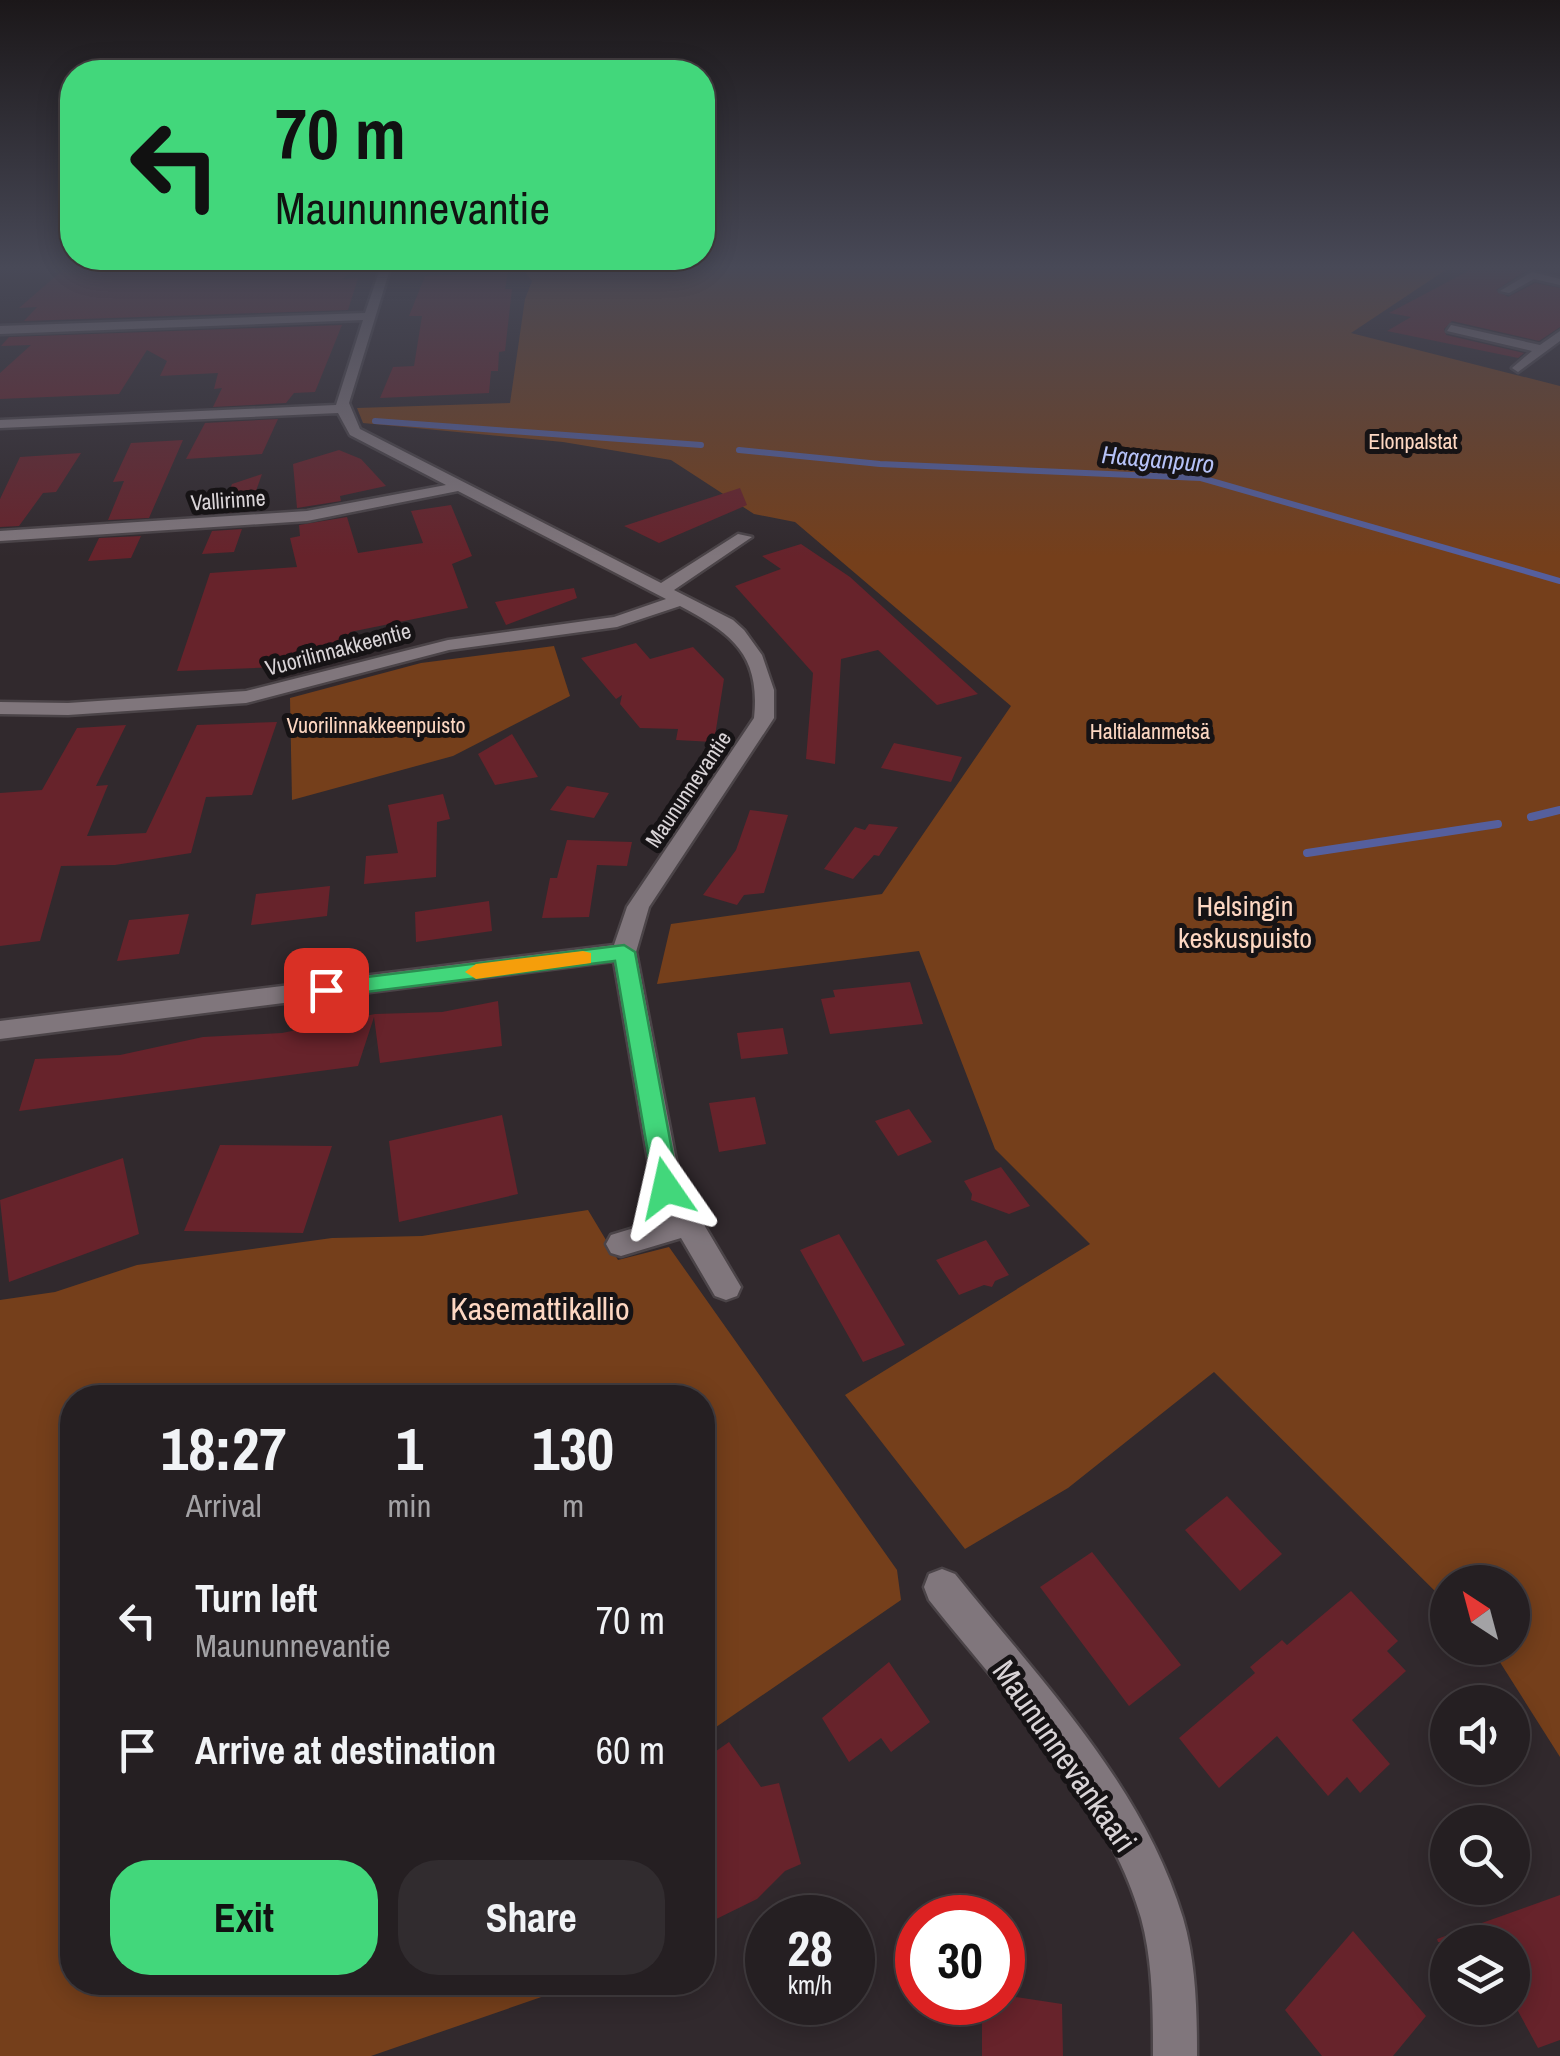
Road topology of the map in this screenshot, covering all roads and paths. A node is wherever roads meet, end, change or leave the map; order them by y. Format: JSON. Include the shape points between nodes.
{"nodes":[{"id":1,"x":354,"y":365,"type":"edge"},
{"id":2,"x":1522,"y":365,"type":"edge"},
{"id":3,"x":1518,"y":368,"type":"dead end"},
{"id":4,"x":341,"y":409,"type":"junction"},
{"id":5,"x":0,"y":424,"type":"edge"},
{"id":6,"x":456,"y":486,"type":"junction"},
{"id":7,"x":0,"y":536,"type":"edge"},
{"id":8,"x":744,"y":536,"type":"dead end"},
{"id":9,"x":664,"y":589,"type":"junction"},
{"id":10,"x":684,"y":599,"type":"junction"},
{"id":11,"x":0,"y":708,"type":"edge"},
{"id":12,"x":624,"y":952,"type":"junction"},
{"id":13,"x":0,"y":1030,"type":"edge"},
{"id":14,"x":687,"y":1224,"type":"junction"},
{"id":15,"x":620,"y":1244,"type":"dead end"},
{"id":16,"x":726,"y":1287,"type":"dead end"},
{"id":17,"x":942,"y":1587,"type":"dead end"},
{"id":18,"x":1175,"y":2056,"type":"edge"}],
"edges":[{"from":1,"to":4,"type":"street"},
{"from":2,"to":3,"type":"street"},
{"from":4,"to":5,"type":"street"},
{"from":4,"to":6,"type":"street","name":"Maununnevantie","via":[[355,432]]},
{"from":6,"to":7,"type":"street","name":"Vallirinne","via":[[291,518]]},
{"from":6,"to":9,"type":"street","name":"Maununnevantie"},
{"from":8,"to":9,"type":"street"},
{"from":9,"to":10,"type":"street","name":"Maununnevantie"},
{"from":10,"to":11,"type":"street","name":"Vuorilinnakkeentie","via":[[617,622],[448,644],[246,697]]},
{"from":10,"to":12,"type":"street","name":"Maununnevantie","via":[[746,640],[766,680],[765,708],[753,738],[638,908]]},
{"from":12,"to":13,"type":"street"},
{"from":12,"to":14,"type":"street","via":[[666,1188]]},
{"from":14,"to":15,"type":"street"},
{"from":14,"to":16,"type":"street"},
{"from":17,"to":18,"type":"street","name":"Maununnevankaari","via":[[1086,1773],[1136,1852],[1162,1920]]}]}
